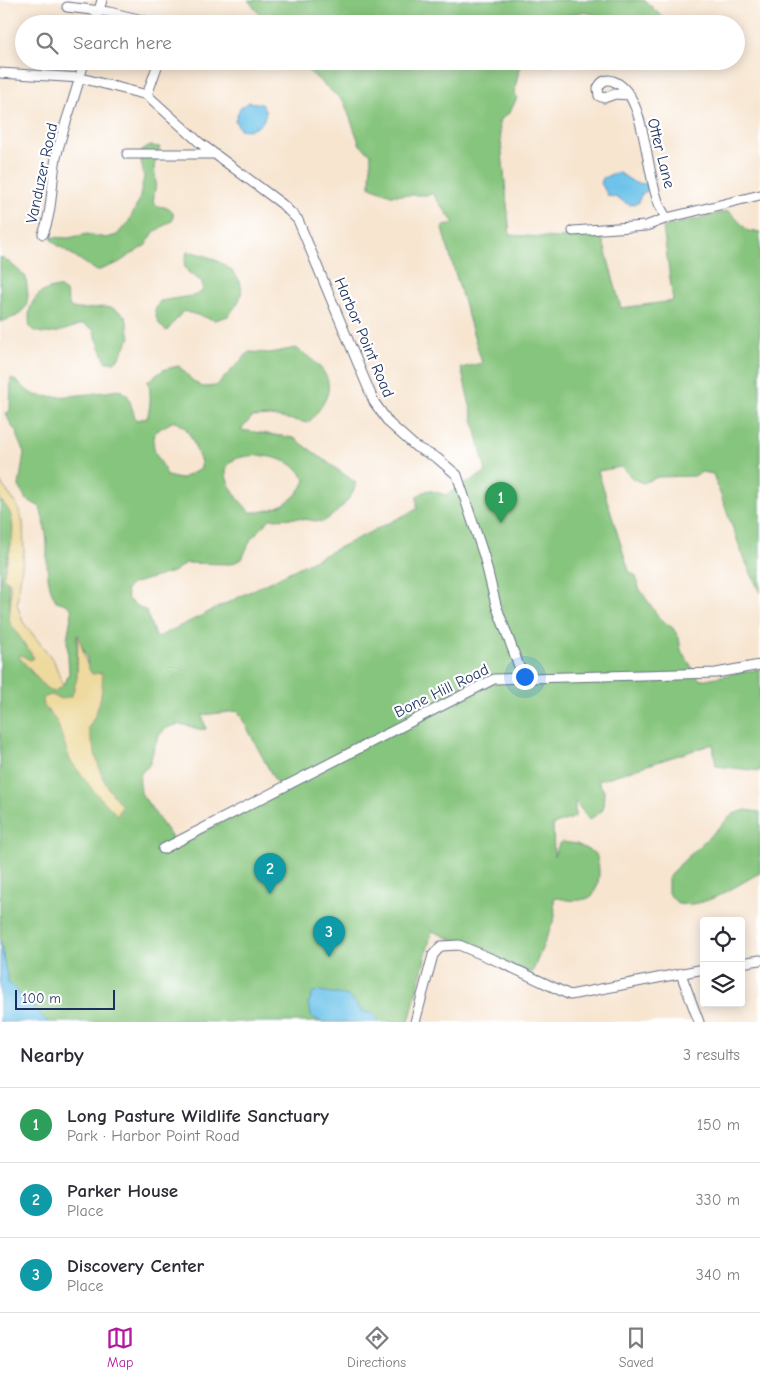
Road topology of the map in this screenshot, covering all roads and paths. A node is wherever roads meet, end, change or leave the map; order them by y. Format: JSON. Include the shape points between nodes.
{"nodes":[{"id":1,"x":102,"y":0,"type":"edge"},
{"id":2,"x":67,"y":7,"type":"dead end"},
{"id":3,"x":99,"y":11,"type":"junction"},
{"id":4,"x":98,"y":15,"type":"edge"},
{"id":5,"x":122,"y":15,"type":"edge"},
{"id":6,"x":82,"y":70,"type":"edge"},
{"id":7,"x":156,"y":70,"type":"edge"},
{"id":8,"x":0,"y":73,"type":"edge"},
{"id":9,"x":81,"y":78,"type":"junction"},
{"id":10,"x":147,"y":95,"type":"junction"},
{"id":11,"x":630,"y":95,"type":"dead end"},
{"id":12,"x":127,"y":154,"type":"dead end"},
{"id":13,"x":214,"y":154,"type":"junction"},
{"id":14,"x":760,"y":195,"type":"edge"},
{"id":15,"x":666,"y":218,"type":"junction"},
{"id":16,"x":573,"y":231,"type":"dead end"},
{"id":17,"x":43,"y":234,"type":"dead end"},
{"id":18,"x":760,"y":665,"type":"edge"},
{"id":19,"x":523,"y":677,"type":"junction"},
{"id":20,"x":163,"y":848,"type":"dead end"},
{"id":21,"x":760,"y":960,"type":"edge"},
{"id":22,"x":745,"y":962,"type":"edge"},
{"id":23,"x":700,"y":970,"type":"edge"},
{"id":24,"x":681,"y":974,"type":"junction"},
{"id":25,"x":414,"y":1022,"type":"edge"},
{"id":26,"x":698,"y":1022,"type":"edge"}],
"edges":[{"from":1,"to":3,"type":"street"},
{"from":2,"to":3,"type":"street"},
{"from":3,"to":4,"type":"street"},
{"from":3,"to":5,"type":"street"},
{"from":6,"to":9,"type":"street","name":"Vanduzer Road"},
{"from":7,"to":10,"type":"street"},
{"from":8,"to":9,"type":"street"},
{"from":9,"to":10,"type":"street"},
{"from":9,"to":17,"type":"street","name":"Vanduzer Road","via":[[55,160]]},
{"from":10,"to":13,"type":"street","name":"Harbor Point Road"},
{"from":11,"to":15,"type":"street","name":"Otter Lane","via":[[661,210]]},
{"from":12,"to":13,"type":"street"},
{"from":13,"to":19,"type":"street","name":"Harbor Point Road","via":[[282,204],[298,220],[374,402],[389,423],[416,447],[437,458],[457,475],[484,556],[496,605]]},
{"from":14,"to":15,"type":"street"},
{"from":15,"to":16,"type":"street","via":[[646,226]]},
{"from":18,"to":19,"type":"street","name":"Bone Hill Road","via":[[716,673]]},
{"from":19,"to":20,"type":"street","name":"Bone Hill Road","via":[[494,679],[470,690]]},
{"from":21,"to":22,"type":"street"},
{"from":23,"to":24,"type":"street"},
{"from":24,"to":25,"type":"street","via":[[570,995],[459,945],[441,946],[433,955]]},
{"from":24,"to":26,"type":"street"}]}
